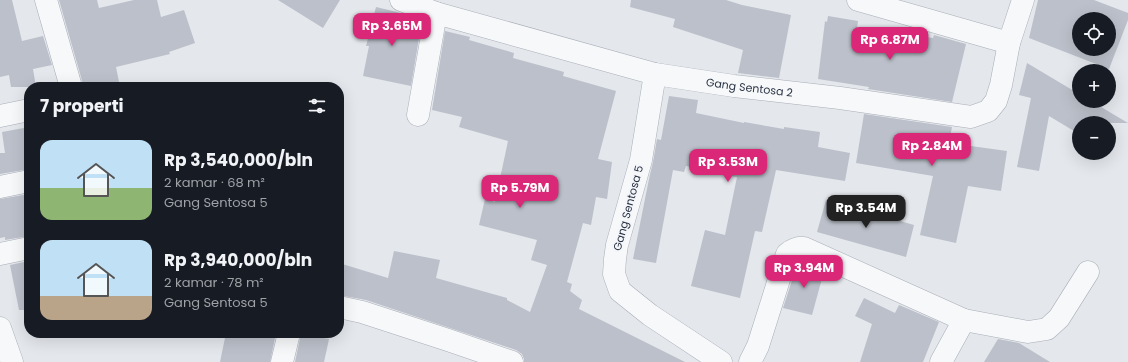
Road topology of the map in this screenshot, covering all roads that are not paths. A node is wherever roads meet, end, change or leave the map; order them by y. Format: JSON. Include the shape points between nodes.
{"nodes":[{"id":1,"x":46,"y":0,"type":"edge"},
{"id":2,"x":401,"y":0,"type":"edge"},
{"id":3,"x":858,"y":0,"type":"edge"},
{"id":4,"x":1023,"y":0,"type":"edge"},
{"id":5,"x":436,"y":13,"type":"junction"},
{"id":6,"x":1009,"y":43,"type":"junction"},
{"id":7,"x":655,"y":74,"type":"junction"},
{"id":8,"x":70,"y":82,"type":"edge"},
{"id":9,"x":24,"y":111,"type":"edge"},
{"id":10,"x":418,"y":115,"type":"dead end"},
{"id":11,"x":0,"y":116,"type":"edge"},
{"id":12,"x":24,"y":183,"type":"edge"},
{"id":13,"x":0,"y":187,"type":"edge"},
{"id":14,"x":24,"y":249,"type":"edge"},
{"id":15,"x":0,"y":254,"type":"edge"},
{"id":16,"x":1088,"y":272,"type":"dead end"},
{"id":17,"x":344,"y":308,"type":"edge"},
{"id":18,"x":964,"y":320,"type":"junction"},
{"id":19,"x":0,"y":328,"type":"edge"},
{"id":20,"x":288,"y":338,"type":"edge"},
{"id":21,"x":12,"y":362,"type":"edge"},
{"id":22,"x":282,"y":362,"type":"edge"},
{"id":23,"x":512,"y":362,"type":"edge"},
{"id":24,"x":721,"y":362,"type":"edge"},
{"id":25,"x":750,"y":362,"type":"edge"},
{"id":26,"x":940,"y":362,"type":"edge"}],
"edges":[{"from":1,"to":8,"type":"street"},
{"from":2,"to":5,"type":"street","name":"Gang Sentosa 2"},
{"from":3,"to":6,"type":"street"},
{"from":4,"to":6,"type":"street","name":"Gang Sentosa 2"},
{"from":5,"to":7,"type":"street","name":"Gang Sentosa 2"},
{"from":5,"to":10,"type":"street"},
{"from":6,"to":7,"type":"street","name":"Gang Sentosa 2","via":[[996,101],[988,111],[971,116]]},
{"from":7,"to":24,"type":"street","name":"Gang Sentosa 5","via":[[642,160],[617,245],[614,274],[620,291],[650,315]]},
{"from":9,"to":11,"type":"street"},
{"from":12,"to":13,"type":"street"},
{"from":14,"to":15,"type":"street"},
{"from":16,"to":18,"type":"street","via":[[1059,318],[1047,329],[1028,332]]},
{"from":17,"to":23,"type":"street"},
{"from":18,"to":25,"type":"street","via":[[800,248],[787,254],[758,346]]},
{"from":18,"to":26,"type":"street"},
{"from":19,"to":21,"type":"street"},
{"from":20,"to":22,"type":"street"}]}
